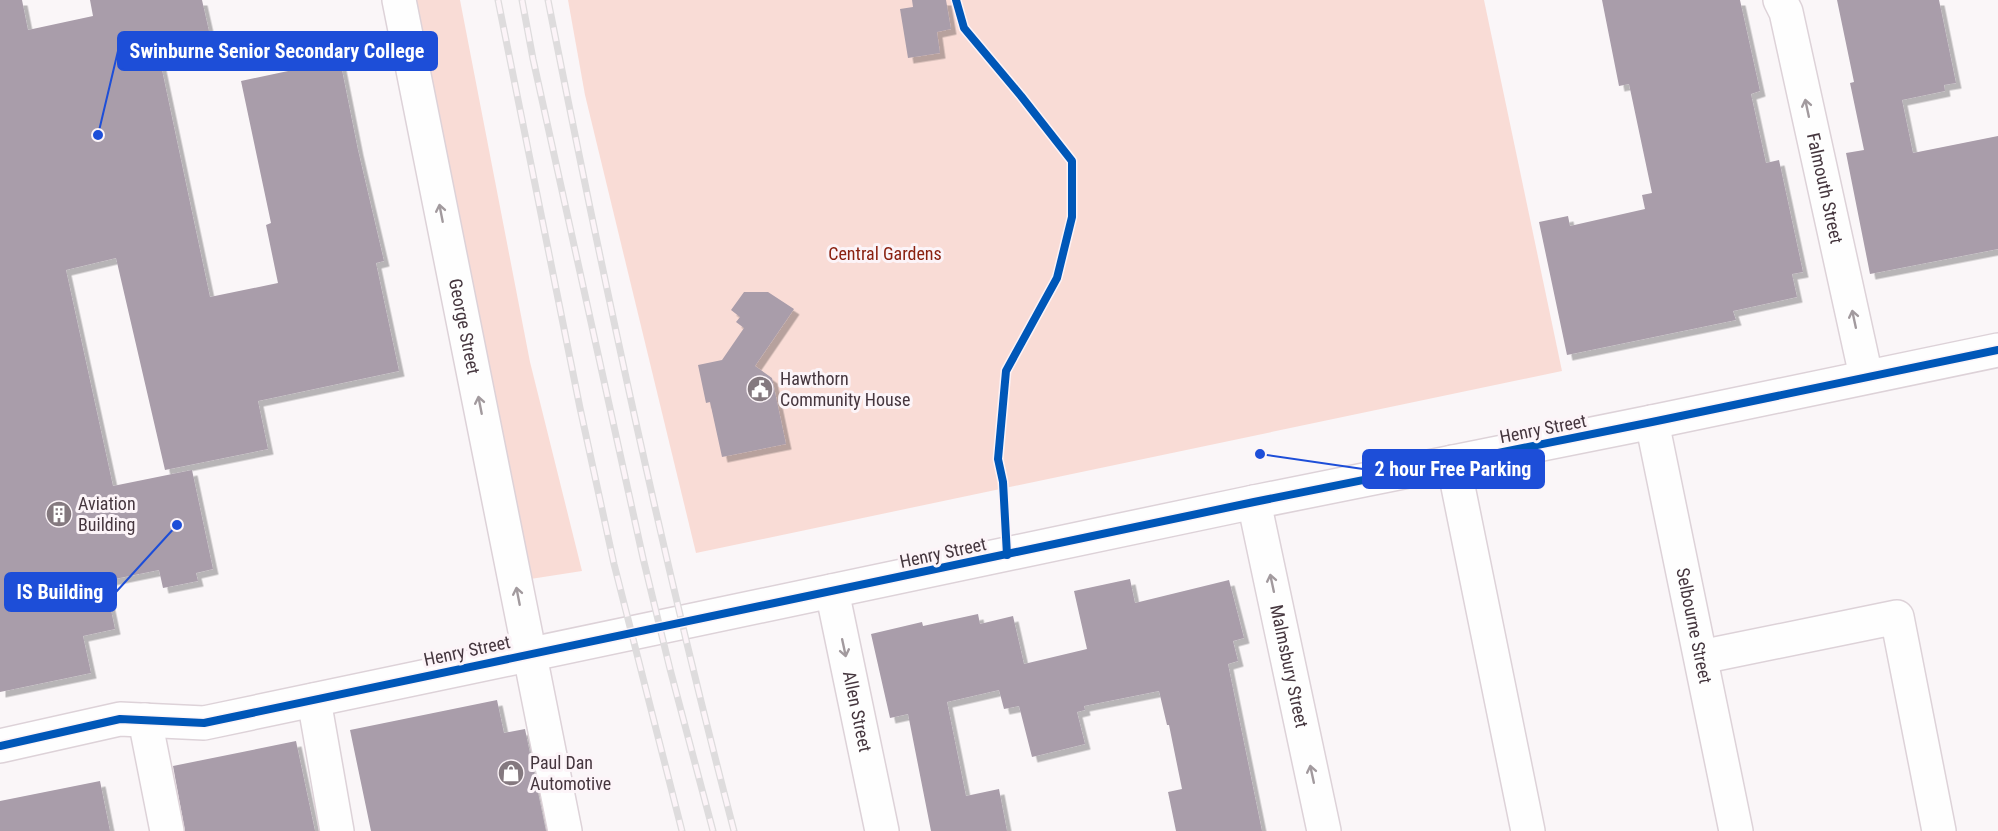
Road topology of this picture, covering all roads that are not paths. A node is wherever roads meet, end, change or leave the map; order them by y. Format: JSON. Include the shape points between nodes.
{"nodes":[{"id":1,"x":399,"y":0,"type":"edge"},
{"id":2,"x":1780,"y":0,"type":"edge"},
{"id":3,"x":1998,"y":350,"type":"edge"},
{"id":4,"x":1866,"y":376,"type":"junction"},
{"id":5,"x":1652,"y":422,"type":"junction"},
{"id":6,"x":1453,"y":462,"type":"junction"},
{"id":7,"x":1254,"y":502,"type":"junction"},
{"id":8,"x":832,"y":591,"type":"junction"},
{"id":9,"x":530,"y":653,"type":"junction"},
{"id":10,"x":1701,"y":657,"type":"junction"},
{"id":11,"x":314,"y":700,"type":"junction"},
{"id":12,"x":145,"y":720,"type":"junction"},
{"id":13,"x":0,"y":746,"type":"edge"},
{"id":14,"x":167,"y":831,"type":"edge"},
{"id":15,"x":337,"y":831,"type":"edge"},
{"id":16,"x":565,"y":831,"type":"edge"},
{"id":17,"x":882,"y":831,"type":"edge"},
{"id":18,"x":1324,"y":831,"type":"edge"},
{"id":19,"x":1528,"y":831,"type":"edge"},
{"id":20,"x":1736,"y":831,"type":"edge"},
{"id":21,"x":1939,"y":831,"type":"edge"}],
"edges":[{"from":9,"to":1,"type":"street","name":"George Street","one_way":true},
{"from":4,"to":2,"type":"street","name":"Falmouth Street","one_way":true,"via":[[1786,12]]},
{"from":3,"to":4,"type":"street","name":"Henry Street"},
{"from":4,"to":5,"type":"street","name":"Henry Street"},
{"from":5,"to":6,"type":"street","name":"Henry Street"},
{"from":5,"to":10,"type":"street","name":"Selbourne Street"},
{"from":6,"to":7,"type":"street","name":"Henry Street"},
{"from":6,"to":19,"type":"street"},
{"from":7,"to":8,"type":"street","name":"Henry Street"},
{"from":18,"to":7,"type":"street","name":"Malmsbury Street","one_way":true},
{"from":8,"to":9,"type":"street","name":"Henry Street"},
{"from":8,"to":17,"type":"street","name":"Allen Street","one_way":true},
{"from":9,"to":11,"type":"street","name":"Henry Street"},
{"from":9,"to":16,"type":"street","name":"George Street"},
{"from":10,"to":20,"type":"street","name":"Selbourne Street"},
{"from":10,"to":21,"type":"street","via":[[1897,617]]},
{"from":11,"to":12,"type":"street","name":"Henry Street","via":[[204,723]]},
{"from":11,"to":15,"type":"street"},
{"from":12,"to":13,"type":"street","name":"Henry Street","via":[[120,719]]},
{"from":12,"to":14,"type":"street"}]}
